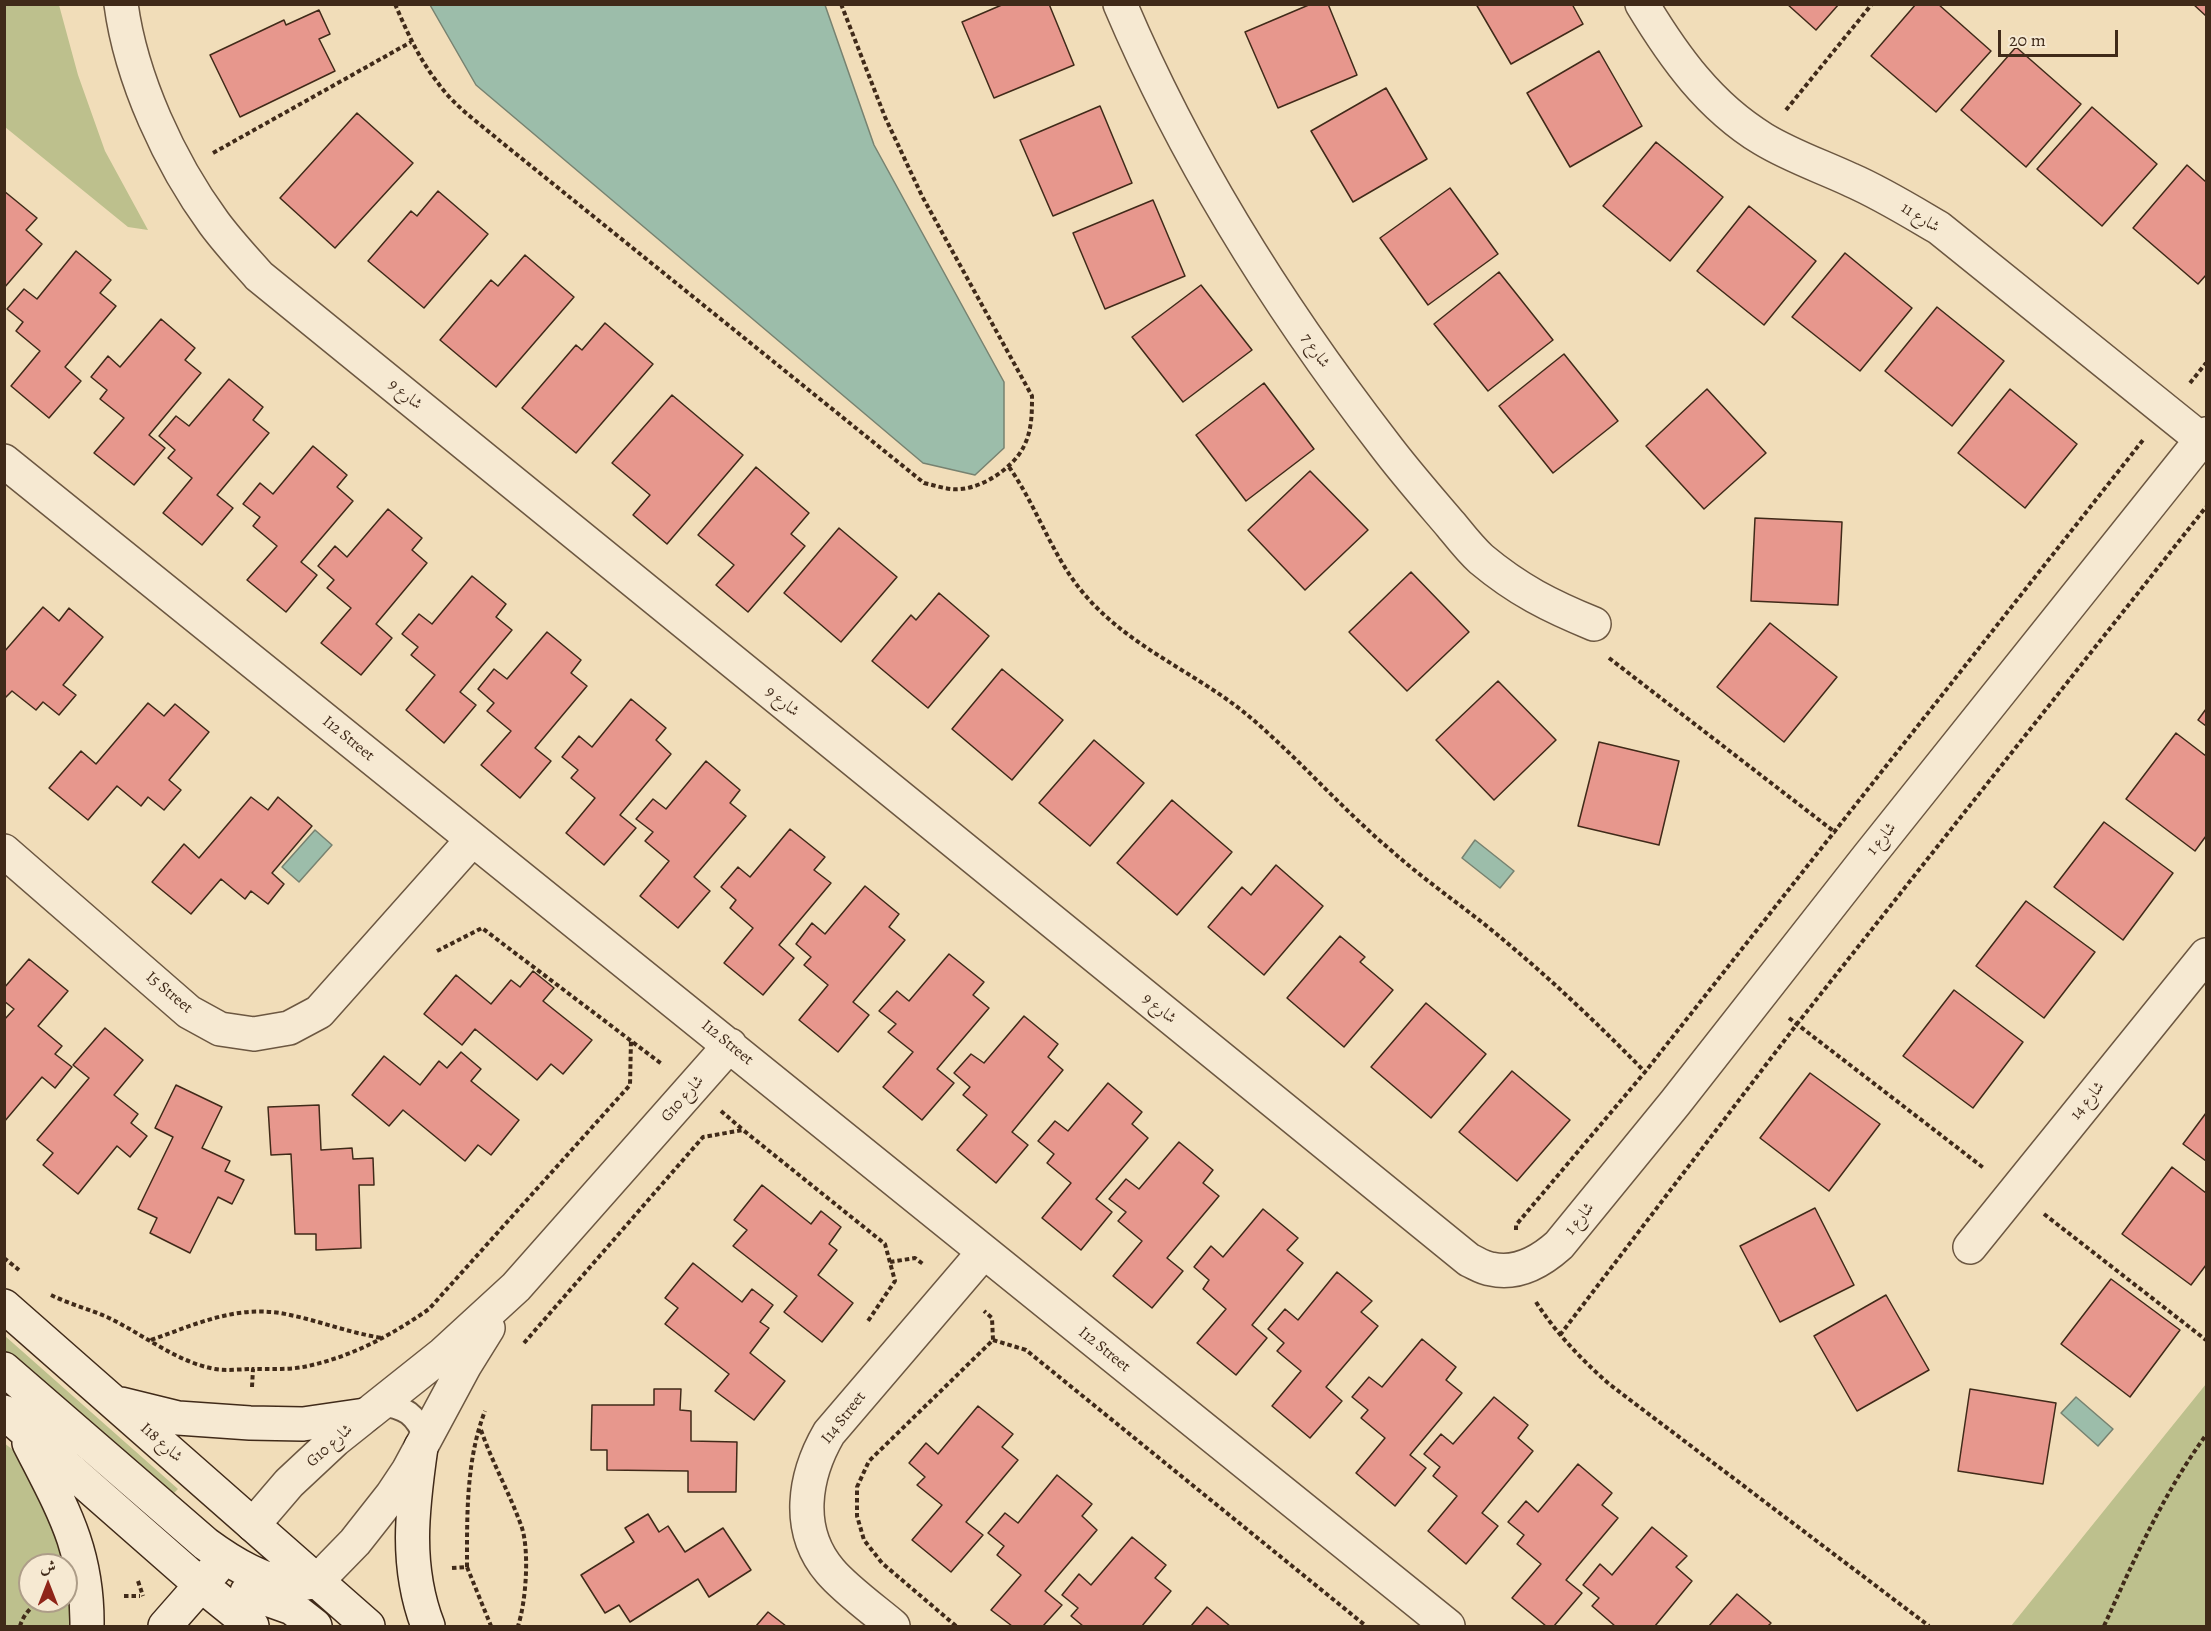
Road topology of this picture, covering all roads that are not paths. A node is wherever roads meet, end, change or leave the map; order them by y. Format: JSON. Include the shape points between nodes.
{"nodes":[{"id":1,"x":121,"y":4,"type":"edge"},
{"id":2,"x":1120,"y":4,"type":"edge"},
{"id":3,"x":1642,"y":4,"type":"edge"},
{"id":4,"x":2204,"y":437,"type":"edge"},
{"id":5,"x":4,"y":461,"type":"edge"},
{"id":6,"x":1594,"y":624,"type":"dead end"},
{"id":7,"x":472,"y":840,"type":"junction"},
{"id":8,"x":4,"y":851,"type":"edge"},
{"id":9,"x":2206,"y":955,"type":"edge"},
{"id":10,"x":730,"y":1045,"type":"junction"},
{"id":11,"x":1559,"y":1245,"type":"joint"},
{"id":12,"x":1970,"y":1247,"type":"dead end"},
{"id":13,"x":983,"y":1253,"type":"junction"},
{"id":14,"x":516,"y":1287,"type":"junction"},
{"id":15,"x":4,"y":1306,"type":"edge"},
{"id":16,"x":4,"y":1369,"type":"edge"},
{"id":17,"x":117,"y":1403,"type":"junction"},
{"id":18,"x":373,"y":1409,"type":"junction"},
{"id":19,"x":12,"y":1418,"type":"edge"},
{"id":20,"x":423,"y":1442,"type":"junction"},
{"id":21,"x":253,"y":1525,"type":"junction"},
{"id":22,"x":225,"y":1558,"type":"junction"},
{"id":23,"x":317,"y":1581,"type":"junction"},
{"id":24,"x":201,"y":1585,"type":"junction"},
{"id":25,"x":294,"y":1620,"type":"edge"},
{"id":26,"x":87,"y":1626,"type":"edge"},
{"id":27,"x":165,"y":1626,"type":"edge"},
{"id":28,"x":252,"y":1626,"type":"edge"},
{"id":29,"x":368,"y":1626,"type":"edge"},
{"id":30,"x":428,"y":1626,"type":"edge"},
{"id":31,"x":893,"y":1626,"type":"edge"},
{"id":32,"x":1448,"y":1626,"type":"edge"}],
"edges":[{"from":1,"to":11,"type":"street","name":"شارع 9","via":[[145,96],[180,171],[215,224],[259,276],[1469,1260],[1491,1269],[1517,1269],[1541,1260]]},
{"from":2,"to":6,"type":"street","name":"شارع 7","via":[[1178,127],[1229,219],[1345,394],[1479,557],[1514,585],[1552,607]]},
{"from":3,"to":4,"type":"street","name":"شارع 11","via":[[1669,50],[1695,83],[1726,112],[1763,139],[1887,198],[1939,228],[2166,411]]},
{"from":4,"to":11,"type":"street","name":"شارع 1"},
{"from":5,"to":7,"type":"street","name":"I12 Street"},
{"from":7,"to":8,"type":"street","name":"I5 Street","via":[[320,1012],[289,1028],[254,1034],[220,1029],[189,1012]]},
{"from":7,"to":10,"type":"street","name":"I12 Street"},
{"from":9,"to":12,"type":"street","name":"شارع 14"},
{"from":10,"to":13,"type":"street","name":"I12 Street"},
{"from":10,"to":14,"type":"street","name":"G10 شارع"},
{"from":13,"to":31,"type":"street","name":"I14 Street","via":[[829,1433],[809,1478],[806,1503],[817,1550],[830,1571]]},
{"from":13,"to":32,"type":"street","name":"I12 Street"},
{"from":14,"to":18,"type":"street","name":"G10 شارع"},
{"from":14,"to":20,"type":"street","name":"G10 شارع","via":[[465,1365]]},
{"from":15,"to":17,"type":"street","name":"I18 شارع"},
{"from":16,"to":22,"type":"street"},
{"from":17,"to":18,"type":"street","via":[[178,1418],[250,1423],[303,1424]]},
{"from":17,"to":21,"type":"street","name":"I18 شارع"},
{"from":18,"to":20,"type":"lane","via":[[395,1406],[409,1413],[419,1424]]},
{"from":18,"to":21,"type":"street","name":"G10 شارع","via":[[289,1483]]},
{"from":19,"to":24,"type":"street"},
{"from":19,"to":26,"type":"street","via":[[68,1519],[81,1557]]},
{"from":20,"to":23,"type":"street","name":"G10 شارع","via":[[408,1472],[376,1517]]},
{"from":20,"to":30,"type":"street","via":[[412,1510],[411,1545]]},
{"from":21,"to":22,"type":"street","name":"G10 شارع"},
{"from":21,"to":23,"type":"street","name":"I18 شارع"},
{"from":22,"to":23,"type":"street","via":[[271,1579],[297,1585]]},
{"from":22,"to":24,"type":"street","name":"G10 شارع"},
{"from":23,"to":25,"type":"street","name":"G10 شارع"},
{"from":23,"to":29,"type":"street","name":"I18 شارع"},
{"from":24,"to":25,"type":"street","via":[[248,1592]]},
{"from":24,"to":27,"type":"street","name":"G10 شارع"},
{"from":24,"to":28,"type":"street"}]}
